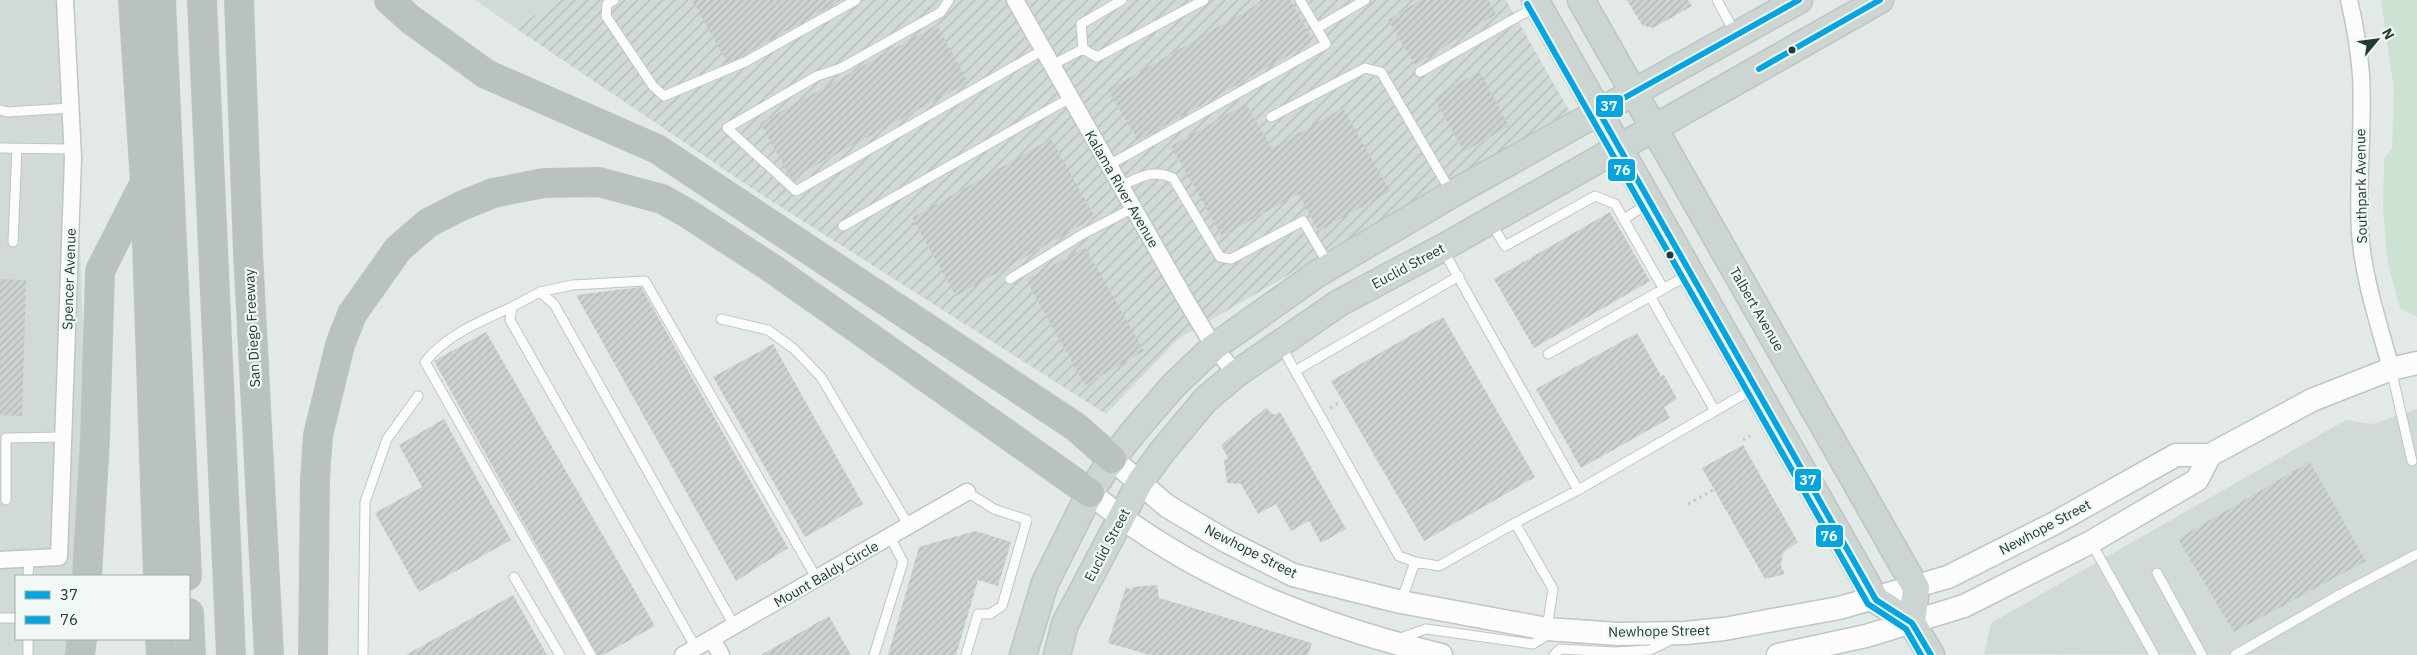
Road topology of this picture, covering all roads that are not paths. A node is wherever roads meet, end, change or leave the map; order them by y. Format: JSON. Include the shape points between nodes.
{"nodes":[{"id":1,"x":65,"y":0,"type":"edge"},
{"id":2,"x":133,"y":0,"type":"edge"},
{"id":3,"x":161,"y":0,"type":"edge"},
{"id":4,"x":202,"y":0,"type":"edge"},
{"id":5,"x":239,"y":0,"type":"edge"},
{"id":6,"x":389,"y":0,"type":"edge"},
{"id":7,"x":614,"y":0,"type":"edge"},
{"id":8,"x":856,"y":0,"type":"edge"},
{"id":9,"x":949,"y":0,"type":"edge"},
{"id":10,"x":1015,"y":0,"type":"edge"},
{"id":11,"x":1122,"y":0,"type":"edge"},
{"id":12,"x":1204,"y":0,"type":"edge"},
{"id":13,"x":1300,"y":0,"type":"edge"},
{"id":14,"x":1365,"y":0,"type":"edge"},
{"id":15,"x":1581,"y":0,"type":"edge"},
{"id":16,"x":1717,"y":0,"type":"edge"},
{"id":17,"x":1798,"y":0,"type":"edge"},
{"id":18,"x":1880,"y":0,"type":"edge"},
{"id":19,"x":2349,"y":0,"type":"edge"},
{"id":20,"x":1537,"y":3,"type":"edge"},
{"id":21,"x":1317,"y":28,"type":"junction"},
{"id":22,"x":1736,"y":35,"type":"junction"},
{"id":23,"x":1083,"y":48,"type":"junction"},
{"id":24,"x":1043,"y":50,"type":"junction"},
{"id":25,"x":1052,"y":65,"type":"junction"},
{"id":26,"x":1420,"y":72,"type":"dead end"},
{"id":27,"x":1633,"y":92,"type":"junction"},
{"id":28,"x":1070,"y":98,"type":"junction"},
{"id":29,"x":70,"y":108,"type":"junction"},
{"id":30,"x":0,"y":110,"type":"edge"},
{"id":31,"x":1599,"y":112,"type":"junction"},
{"id":32,"x":1271,"y":117,"type":"dead end"},
{"id":33,"x":1654,"y":129,"type":"junction"},
{"id":34,"x":0,"y":148,"type":"edge"},
{"id":35,"x":17,"y":148,"type":"junction"},
{"id":36,"x":1620,"y":148,"type":"junction"},
{"id":37,"x":72,"y":149,"type":"junction"},
{"id":38,"x":1109,"y":165,"type":"junction"},
{"id":39,"x":145,"y":182,"type":"junction"},
{"id":40,"x":1120,"y":186,"type":"junction"},
{"id":41,"x":1452,"y":194,"type":"junction"},
{"id":42,"x":1652,"y":202,"type":"junction"},
{"id":43,"x":1133,"y":208,"type":"junction"},
{"id":44,"x":1624,"y":219,"type":"junction"},
{"id":45,"x":1490,"y":221,"type":"junction"},
{"id":46,"x":843,"y":226,"type":"dead end"},
{"id":47,"x":13,"y":242,"type":"dead end"},
{"id":48,"x":1442,"y":248,"type":"junction"},
{"id":49,"x":1330,"y":266,"type":"junction"},
{"id":50,"x":1691,"y":274,"type":"junction"},
{"id":51,"x":1459,"y":276,"type":"junction"},
{"id":52,"x":1010,"y":279,"type":"dead end"},
{"id":53,"x":1664,"y":288,"type":"junction"},
{"id":54,"x":540,"y":292,"type":"junction"},
{"id":55,"x":1650,"y":296,"type":"junction"},
{"id":56,"x":512,"y":307,"type":"junction"},
{"id":57,"x":721,"y":319,"type":"dead end"},
{"id":58,"x":1280,"y":344,"type":"junction"},
{"id":59,"x":1214,"y":347,"type":"junction"},
{"id":60,"x":1548,"y":354,"type":"dead end"},
{"id":61,"x":2417,"y":363,"type":"edge"},
{"id":62,"x":2391,"y":369,"type":"junction"},
{"id":63,"x":1295,"y":370,"type":"junction"},
{"id":64,"x":1236,"y":374,"type":"junction"},
{"id":65,"x":1755,"y":388,"type":"junction"},
{"id":66,"x":418,"y":396,"type":"dead end"},
{"id":67,"x":1715,"y":411,"type":"junction"},
{"id":68,"x":63,"y":437,"type":"junction"},
{"id":69,"x":2210,"y":455,"type":"junction"},
{"id":70,"x":1112,"y":459,"type":"junction"},
{"id":71,"x":2412,"y":461,"type":"dead end"},
{"id":72,"x":1140,"y":482,"type":"junction"},
{"id":73,"x":1578,"y":490,"type":"junction"},
{"id":74,"x":968,"y":492,"type":"joint"},
{"id":75,"x":1090,"y":493,"type":"junction"},
{"id":76,"x":6,"y":500,"type":"dead end"},
{"id":77,"x":1120,"y":517,"type":"junction"},
{"id":78,"x":1515,"y":523,"type":"junction"},
{"id":79,"x":909,"y":526,"type":"junction"},
{"id":80,"x":890,"y":537,"type":"junction"},
{"id":81,"x":2091,"y":542,"type":"junction"},
{"id":82,"x":2417,"y":554,"type":"edge"},
{"id":83,"x":28,"y":559,"type":"junction"},
{"id":84,"x":0,"y":560,"type":"edge"},
{"id":85,"x":1415,"y":562,"type":"junction"},
{"id":86,"x":2157,"y":573,"type":"dead end"},
{"id":87,"x":28,"y":575,"type":"edge"},
{"id":88,"x":88,"y":575,"type":"edge"},
{"id":89,"x":158,"y":575,"type":"edge"},
{"id":90,"x":187,"y":575,"type":"edge"},
{"id":91,"x":514,"y":577,"type":"dead end"},
{"id":92,"x":817,"y":579,"type":"junction"},
{"id":93,"x":1916,"y":588,"type":"junction"},
{"id":94,"x":1876,"y":600,"type":"junction"},
{"id":95,"x":1401,"y":602,"type":"junction"},
{"id":96,"x":0,"y":618,"type":"edge"},
{"id":97,"x":15,"y":618,"type":"edge"},
{"id":98,"x":1912,"y":622,"type":"junction"},
{"id":99,"x":734,"y":627,"type":"junction"},
{"id":100,"x":1547,"y":629,"type":"junction"},
{"id":101,"x":1685,"y":633,"type":"junction"},
{"id":102,"x":190,"y":634,"type":"edge"},
{"id":103,"x":712,"y":639,"type":"junction"},
{"id":104,"x":28,"y":640,"type":"edge"},
{"id":105,"x":82,"y":640,"type":"edge"},
{"id":106,"x":160,"y":640,"type":"edge"},
{"id":107,"x":1388,"y":642,"type":"junction"},
{"id":108,"x":690,"y":652,"type":"edge"},
{"id":109,"x":1060,"y":654,"type":"edge"},
{"id":110,"x":28,"y":655,"type":"edge"},
{"id":111,"x":80,"y":655,"type":"edge"},
{"id":112,"x":161,"y":655,"type":"edge"},
{"id":113,"x":191,"y":655,"type":"edge"},
{"id":114,"x":231,"y":655,"type":"edge"},
{"id":115,"x":269,"y":655,"type":"edge"},
{"id":116,"x":313,"y":655,"type":"edge"},
{"id":117,"x":363,"y":655,"type":"edge"},
{"id":118,"x":560,"y":655,"type":"edge"},
{"id":119,"x":591,"y":655,"type":"edge"},
{"id":120,"x":721,"y":655,"type":"edge"},
{"id":121,"x":874,"y":655,"type":"edge"},
{"id":122,"x":966,"y":655,"type":"edge"},
{"id":123,"x":1023,"y":655,"type":"edge"},
{"id":124,"x":1441,"y":655,"type":"edge"},
{"id":125,"x":1554,"y":655,"type":"edge"},
{"id":126,"x":1778,"y":655,"type":"edge"},
{"id":127,"x":1930,"y":655,"type":"edge"},
{"id":128,"x":2154,"y":655,"type":"edge"},
{"id":129,"x":2202,"y":655,"type":"edge"},
{"id":130,"x":2235,"y":655,"type":"edge"}],
"edges":[{"from":1,"to":29,"type":"street","name":"Spencer Avenue"},
{"from":2,"to":39,"type":"highway"},
{"from":3,"to":90,"type":"highway"},
{"from":4,"to":114,"type":"highway"},
{"from":5,"to":115,"type":"highway","name":"San Diego Freeway","via":[[248,253]]},
{"from":6,"to":70,"type":"highway","via":[[486,74],[657,149],[1076,427]]},
{"from":7,"to":8,"type":"lane","via":[[607,4],[606,16],[653,86],[664,96],[745,62]]},
{"from":9,"to":24,"type":"lane","via":[[941,12],[841,68],[817,76],[727,128],[796,192]]},
{"from":10,"to":24,"type":"street","name":"Kalama River Avenue"},
{"from":11,"to":23,"type":"lane","via":[[1080,24]]},
{"from":12,"to":23,"type":"lane","via":[[1097,57]]},
{"from":13,"to":21,"type":"lane"},
{"from":14,"to":21,"type":"lane"},
{"from":15,"to":27,"type":"main road","name":"Talbert Avenue"},
{"from":16,"to":22,"type":"lane"},
{"from":17,"to":22,"type":"main road"},
{"from":18,"to":33,"type":"main road","name":"Euclid Street"},
{"from":19,"to":62,"type":"street","name":"Southpark Avenue","via":[[2361,77],[2360,234],[2368,282]]},
{"from":20,"to":26,"type":"lane"},
{"from":20,"to":31,"type":"main road"},
{"from":21,"to":38,"type":"lane","via":[[1326,44]]},
{"from":22,"to":27,"type":"main road"},
{"from":23,"to":25,"type":"lane"},
{"from":24,"to":25,"type":"street","name":"Kalama River Avenue"},
{"from":25,"to":28,"type":"street","name":"Kalama River Avenue"},
{"from":27,"to":31,"type":"main road"},
{"from":27,"to":33,"type":"main road","name":"Talbert Avenue"},
{"from":28,"to":38,"type":"street","name":"Kalama River Avenue"},
{"from":28,"to":46,"type":"lane"},
{"from":29,"to":30,"type":"lane"},
{"from":29,"to":37,"type":"street","name":"Spencer Avenue"},
{"from":31,"to":36,"type":"main road"},
{"from":31,"to":41,"type":"main road"},
{"from":32,"to":41,"type":"lane","via":[[1364,68],[1381,72]]},
{"from":33,"to":36,"type":"main road","name":"Euclid Street"},
{"from":33,"to":93,"type":"main road","name":"Talbert Avenue"},
{"from":34,"to":35,"type":"lane"},
{"from":35,"to":37,"type":"lane"},
{"from":35,"to":47,"type":"lane"},
{"from":36,"to":42,"type":"main road"},
{"from":36,"to":45,"type":"main road","name":"Euclid Street"},
{"from":37,"to":68,"type":"street","name":"Spencer Avenue"},
{"from":38,"to":40,"type":"street","name":"Kalama River Avenue"},
{"from":39,"to":88,"type":"highway","via":[[100,272]]},
{"from":39,"to":89,"type":"highway"},
{"from":40,"to":43,"type":"street","name":"Kalama River Avenue"},
{"from":40,"to":49,"type":"lane","via":[[1146,174],[1162,173],[1173,178],[1220,257],[1230,259],[1303,221]]},
{"from":41,"to":49,"type":"main road"},
{"from":42,"to":44,"type":"lane"},
{"from":42,"to":50,"type":"main road"},
{"from":43,"to":52,"type":"lane"},
{"from":43,"to":59,"type":"street","name":"Kalama River Avenue"},
{"from":44,"to":45,"type":"lane","via":[[1615,204],[1595,196],[1505,246]]},
{"from":44,"to":53,"type":"lane"},
{"from":45,"to":48,"type":"main road","name":"Euclid Street"},
{"from":48,"to":51,"type":"lane"},
{"from":48,"to":58,"type":"main road","name":"Euclid Street","via":[[1339,303]]},
{"from":49,"to":59,"type":"main road"},
{"from":50,"to":53,"type":"lane"},
{"from":50,"to":65,"type":"main road"},
{"from":51,"to":63,"type":"lane"},
{"from":51,"to":73,"type":"lane"},
{"from":53,"to":55,"type":"lane"},
{"from":54,"to":56,"type":"lane"},
{"from":54,"to":92,"type":"lane","via":[[572,285],[645,281]]},
{"from":54,"to":99,"type":"lane","via":[[554,304]]},
{"from":55,"to":60,"type":"lane"},
{"from":55,"to":67,"type":"lane"},
{"from":56,"to":108,"type":"lane","via":[[510,320]]},
{"from":56,"to":119,"type":"lane","via":[[436,348],[424,362]]},
{"from":57,"to":79,"type":"lane","via":[[768,330],[794,349],[821,376]]},
{"from":58,"to":63,"type":"lane"},
{"from":58,"to":64,"type":"main road","name":"Euclid Street"},
{"from":59,"to":64,"type":"street","name":"Kalama River Avenue"},
{"from":59,"to":70,"type":"main road","via":[[1174,385]]},
{"from":61,"to":62,"type":"street","name":"Newhope Street"},
{"from":62,"to":69,"type":"street","name":"Newhope Street","via":[[2312,400]]},
{"from":62,"to":71,"type":"lane"},
{"from":63,"to":85,"type":"lane","via":[[1399,556]]},
{"from":64,"to":72,"type":"main road","name":"Euclid Street","via":[[1206,399]]},
{"from":65,"to":67,"type":"lane"},
{"from":65,"to":94,"type":"main road"},
{"from":66,"to":117,"type":"lane","via":[[387,439],[365,502]]},
{"from":67,"to":73,"type":"lane"},
{"from":68,"to":76,"type":"lane","via":[[6,438]]},
{"from":68,"to":83,"type":"street","name":"Spencer Avenue","via":[[59,557]]},
{"from":69,"to":81,"type":"street","via":[[2197,480]]},
{"from":69,"to":93,"type":"street","name":"Newhope Street","via":[[2176,455],[2055,523],[1948,577]]},
{"from":70,"to":72,"type":"street","name":"Newhope Street"},
{"from":70,"to":75,"type":"main road"},
{"from":72,"to":77,"type":"main road","name":"Euclid Street"},
{"from":72,"to":95,"type":"street","name":"Newhope Street","via":[[1167,506],[1224,540],[1293,574]]},
{"from":73,"to":78,"type":"lane"},
{"from":74,"to":79,"type":"street","name":"Mount Baldy Circle"},
{"from":74,"to":122,"type":"lane","via":[[994,509],[1027,520],[1002,606],[990,614],[978,614]]},
{"from":75,"to":77,"type":"street"},
{"from":75,"to":116,"type":"highway","via":[[773,269],[662,199],[599,182],[535,184],[493,193],[428,223],[398,249],[352,314],[340,345],[318,435]]},
{"from":75,"to":123,"type":"main road","via":[[1045,583]]},
{"from":77,"to":107,"type":"street","via":[[1205,570],[1256,595],[1358,634]]},
{"from":77,"to":109,"type":"main road","name":"Euclid Street","via":[[1065,624]]},
{"from":78,"to":85,"type":"lane","via":[[1439,566]]},
{"from":78,"to":100,"type":"lane","via":[[1553,589]]},
{"from":79,"to":80,"type":"street","name":"Mount Baldy Circle"},
{"from":80,"to":92,"type":"street","name":"Mount Baldy Circle"},
{"from":80,"to":121,"type":"lane","via":[[902,562]]},
{"from":81,"to":98,"type":"street","via":[[1964,606]]},
{"from":81,"to":128,"type":"lane"},
{"from":82,"to":130,"type":"lane"},
{"from":83,"to":84,"type":"street"},
{"from":83,"to":87,"type":"lane"},
{"from":85,"to":95,"type":"lane"},
{"from":86,"to":129,"type":"lane"},
{"from":91,"to":118,"type":"lane"},
{"from":92,"to":99,"type":"street","name":"Mount Baldy Circle"},
{"from":93,"to":94,"type":"street","name":"Newhope Street"},
{"from":93,"to":98,"type":"main road"},
{"from":94,"to":98,"type":"main road"},
{"from":94,"to":101,"type":"street","name":"Newhope Street","via":[[1724,629]]},
{"from":95,"to":100,"type":"street","name":"Newhope Street"},
{"from":96,"to":97,"type":"lane"},
{"from":98,"to":126,"type":"street","via":[[1859,638]]},
{"from":98,"to":127,"type":"main road"},
{"from":99,"to":103,"type":"street","name":"Mount Baldy Circle"},
{"from":100,"to":101,"type":"street","name":"Newhope Street","via":[[1618,634]]},
{"from":100,"to":107,"type":"lane","via":[[1543,638],[1533,644],[1426,629]]},
{"from":101,"to":125,"type":"lane","via":[[1650,650],[1560,649]]},
{"from":102,"to":113,"type":"highway"},
{"from":103,"to":108,"type":"street","name":"Mount Baldy Circle"},
{"from":103,"to":120,"type":"street"},
{"from":104,"to":110,"type":"lane"},
{"from":105,"to":111,"type":"highway"},
{"from":106,"to":112,"type":"highway"},
{"from":107,"to":124,"type":"street"}]}
